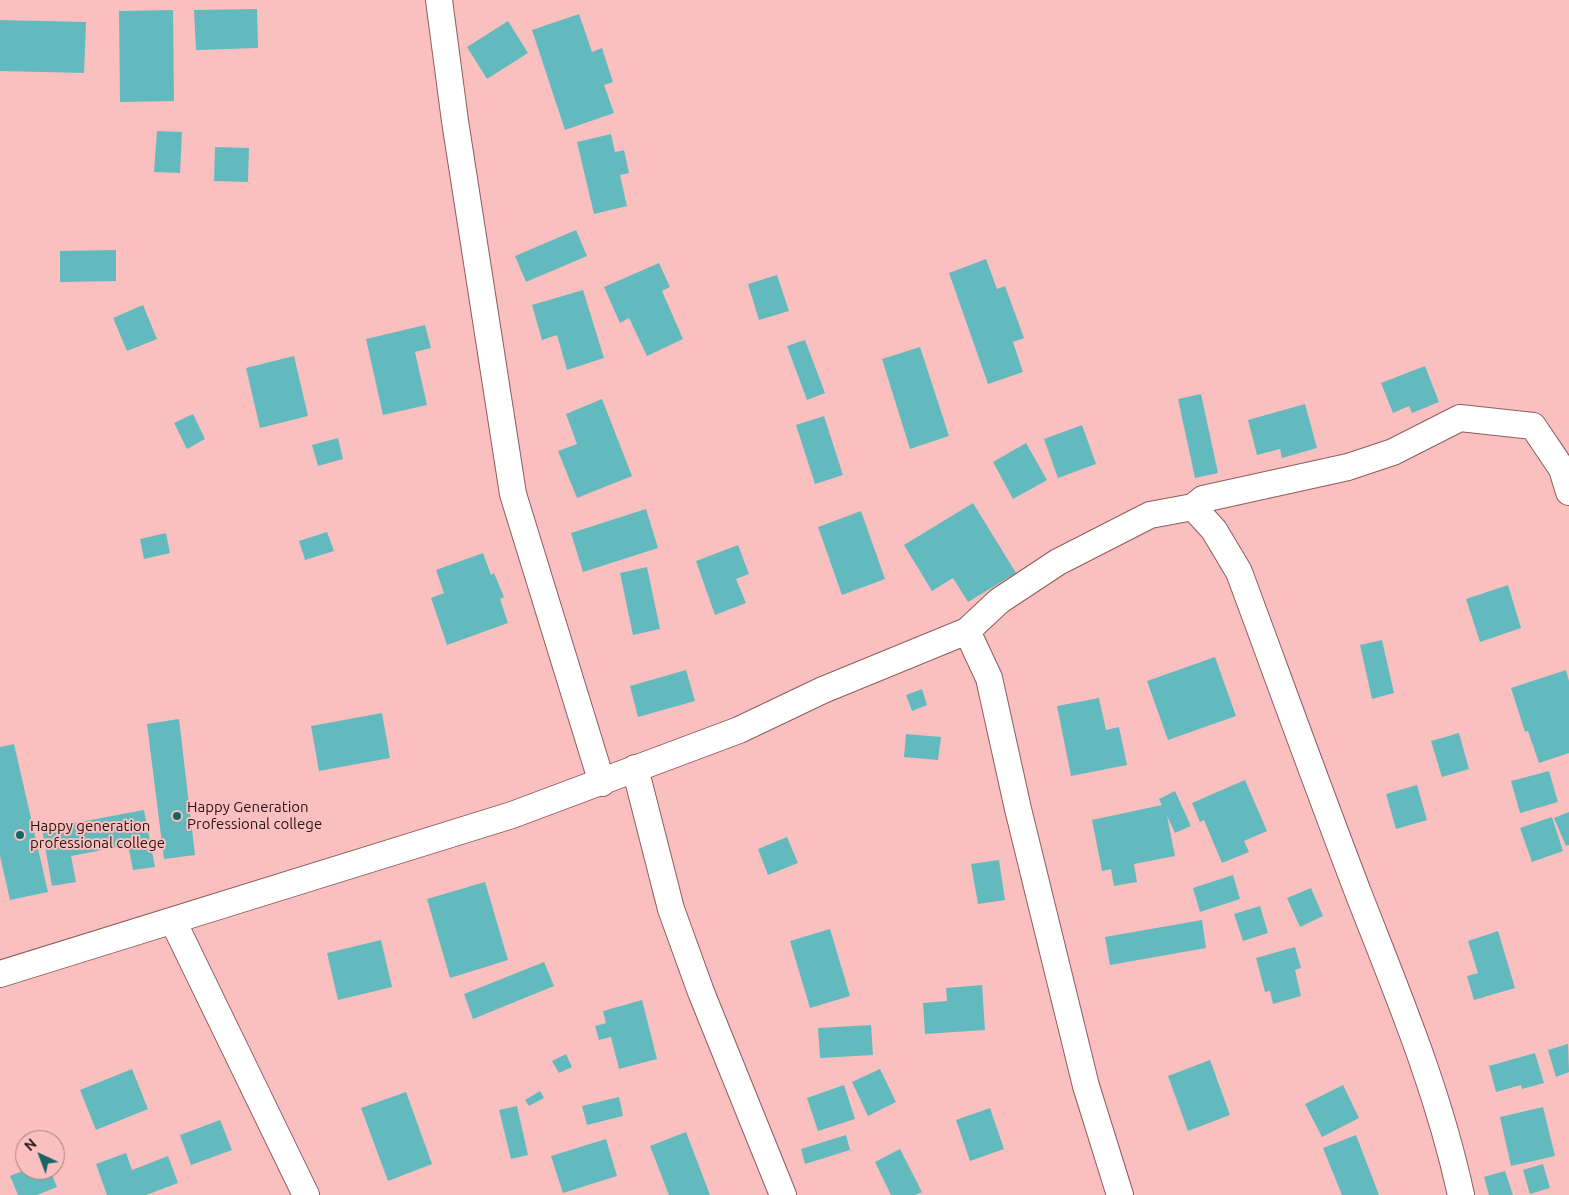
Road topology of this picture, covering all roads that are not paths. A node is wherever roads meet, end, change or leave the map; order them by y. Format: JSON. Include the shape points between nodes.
{"nodes":[{"id":1,"x":439,"y":0,"type":"edge"},
{"id":2,"x":1569,"y":492,"type":"edge"},
{"id":3,"x":1193,"y":506,"type":"junction"},
{"id":4,"x":967,"y":631,"type":"junction"},
{"id":5,"x":634,"y":768,"type":"junction"},
{"id":6,"x":602,"y":783,"type":"junction"},
{"id":7,"x":173,"y":921,"type":"junction"},
{"id":8,"x":0,"y":974,"type":"edge"},
{"id":9,"x":306,"y":1195,"type":"edge"},
{"id":10,"x":783,"y":1195,"type":"edge"},
{"id":11,"x":1120,"y":1195,"type":"edge"},
{"id":12,"x":1461,"y":1195,"type":"edge"}],
"edges":[{"from":1,"to":6,"type":"street","via":[[513,494]]},
{"from":2,"to":3,"type":"street","via":[[1562,468],[1533,426],[1460,418],[1393,452],[1348,467],[1203,499]]},
{"from":3,"to":4,"type":"street","via":[[1150,515],[1058,562],[999,601]]},
{"from":3,"to":12,"type":"street","via":[[1214,530],[1239,572],[1359,895],[1413,1030],[1449,1142]]},
{"from":4,"to":5,"type":"street","via":[[823,690],[739,730]]},
{"from":4,"to":11,"type":"street","via":[[989,678],[1086,1086]]},
{"from":5,"to":6,"type":"street"},
{"from":5,"to":10,"type":"street","via":[[674,918]]},
{"from":6,"to":7,"type":"street","via":[[502,818]]},
{"from":7,"to":8,"type":"street"},
{"from":7,"to":9,"type":"street"}]}
